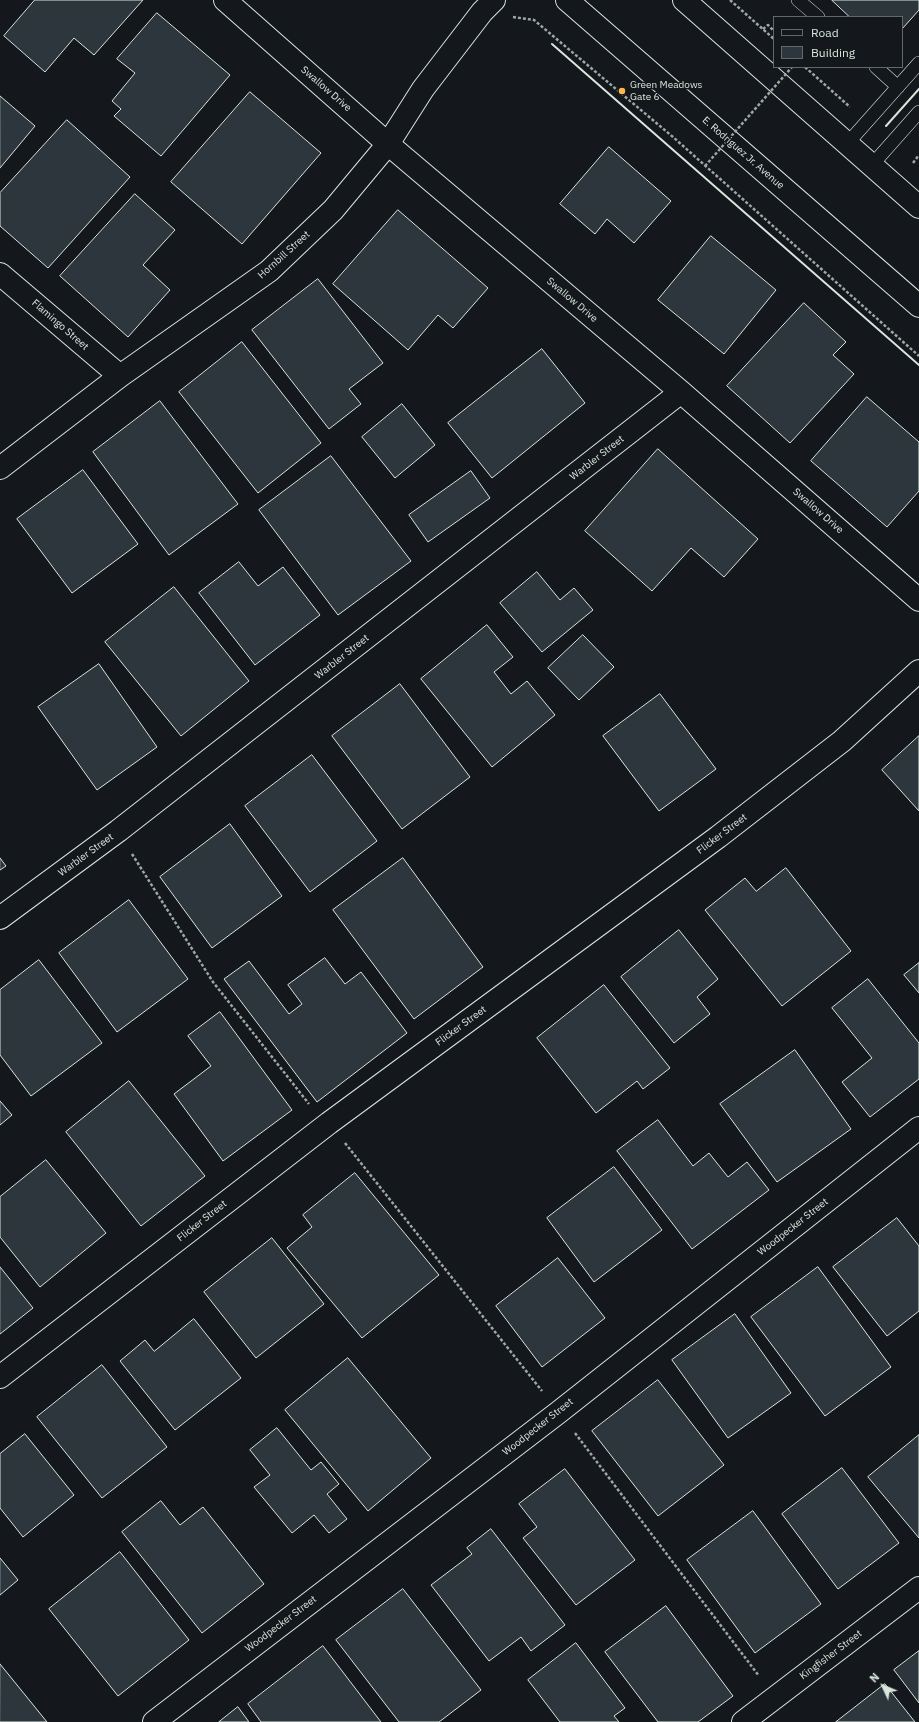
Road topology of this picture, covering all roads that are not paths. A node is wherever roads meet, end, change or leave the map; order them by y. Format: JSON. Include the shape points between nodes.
{"nodes":[{"id":1,"x":225,"y":0,"type":"edge"},
{"id":2,"x":567,"y":0,"type":"edge"},
{"id":3,"x":684,"y":0,"type":"edge"},
{"id":4,"x":798,"y":0,"type":"edge"},
{"id":5,"x":500,"y":8,"type":"edge"},
{"id":6,"x":817,"y":16,"type":"edge"},
{"id":7,"x":919,"y":63,"type":"edge"},
{"id":8,"x":877,"y":68,"type":"edge"},
{"id":9,"x":898,"y":87,"type":"junction"},
{"id":10,"x":919,"y":112,"type":"edge"},
{"id":11,"x":388,"y":144,"type":"junction"},
{"id":12,"x":847,"y":144,"type":"junction"},
{"id":13,"x":872,"y":165,"type":"junction"},
{"id":14,"x":919,"y":207,"type":"edge"},
{"id":15,"x":0,"y":274,"type":"edge"},
{"id":16,"x":919,"y":306,"type":"edge"},
{"id":17,"x":120,"y":376,"type":"junction"},
{"id":18,"x":681,"y":392,"type":"junction"},
{"id":19,"x":0,"y":468,"type":"edge"},
{"id":20,"x":919,"y":600,"type":"edge"},
{"id":21,"x":919,"y":671,"type":"edge"},
{"id":22,"x":0,"y":918,"type":"edge"},
{"id":23,"x":919,"y":1128,"type":"edge"},
{"id":24,"x":0,"y":1377,"type":"edge"},
{"id":25,"x":919,"y":1588,"type":"edge"},
{"id":26,"x":154,"y":1722,"type":"edge"},
{"id":27,"x":744,"y":1722,"type":"edge"}],
"edges":[{"from":1,"to":11,"type":"street","name":"Swallow Drive"},
{"from":2,"to":16,"type":"street","name":"E. Rodriguez Jr. Avenue"},
{"from":3,"to":12,"type":"street"},
{"from":4,"to":6,"type":"lane"},
{"from":5,"to":11,"type":"street","name":"Hornbill Street","via":[[482,12],[423,89]]},
{"from":7,"to":9,"type":"lane"},
{"from":8,"to":9,"type":"lane"},
{"from":9,"to":12,"type":"lane"},
{"from":10,"to":13,"type":"lane"},
{"from":11,"to":17,"type":"street","name":"Hornbill Street","via":[[333,210],[269,271]]},
{"from":11,"to":18,"type":"street","name":"Swallow Drive"},
{"from":12,"to":13,"type":"street"},
{"from":13,"to":14,"type":"street"},
{"from":15,"to":17,"type":"street","name":"Flamingo Street"},
{"from":17,"to":19,"type":"street","name":"Hornbill Street"},
{"from":18,"to":20,"type":"street","name":"Swallow Drive"},
{"from":18,"to":22,"type":"street","name":"Warbler Street","via":[[118,831]]},
{"from":21,"to":24,"type":"street","name":"Flicker Street","via":[[842,741],[718,837],[329,1124]]},
{"from":23,"to":26,"type":"street","name":"Woodpecker Street","via":[[559,1412]]},
{"from":25,"to":27,"type":"street","name":"Kingfisher Street"}]}
